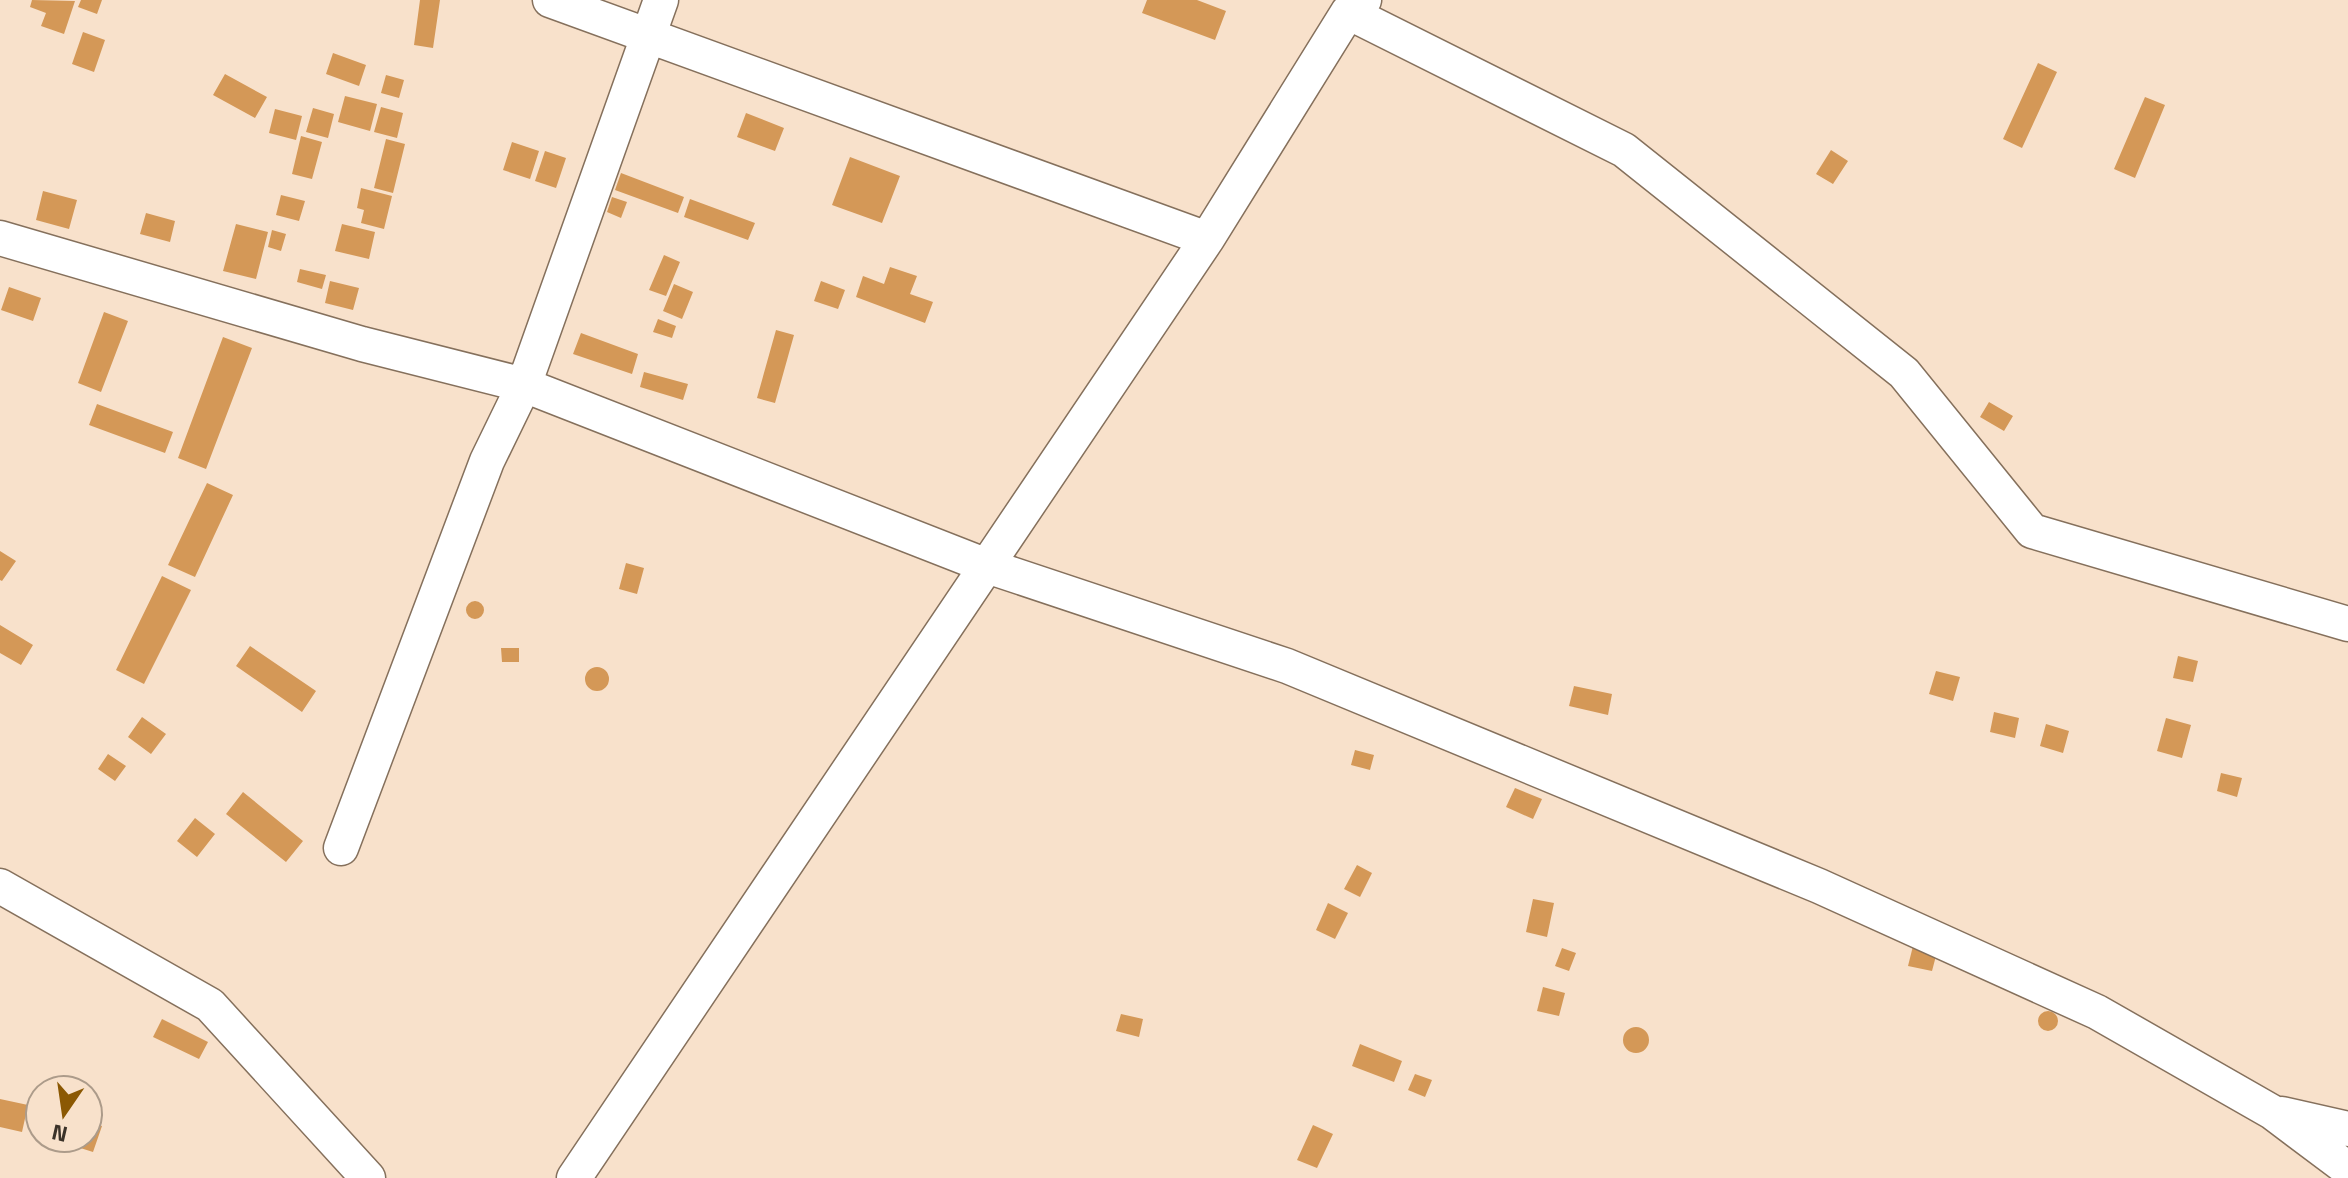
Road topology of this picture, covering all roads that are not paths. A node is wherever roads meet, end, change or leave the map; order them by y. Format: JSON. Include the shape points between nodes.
{"nodes":[{"id":1,"x":550,"y":0,"type":"edge"},
{"id":2,"x":661,"y":0,"type":"edge"},
{"id":3,"x":1356,"y":6,"type":"edge"},
{"id":4,"x":650,"y":36,"type":"junction"},
{"id":5,"x":0,"y":238,"type":"edge"},
{"id":6,"x":1207,"y":239,"type":"junction"},
{"id":7,"x":524,"y":385,"type":"junction"},
{"id":8,"x":987,"y":566,"type":"junction"},
{"id":9,"x":2348,"y":624,"type":"edge"},
{"id":10,"x":341,"y":848,"type":"dead end"},
{"id":11,"x":0,"y":886,"type":"edge"},
{"id":12,"x":2272,"y":1112,"type":"junction"},
{"id":13,"x":2348,"y":1129,"type":"edge"},
{"id":14,"x":2348,"y":1169,"type":"edge"},
{"id":15,"x":368,"y":1178,"type":"edge"},
{"id":16,"x":574,"y":1178,"type":"edge"}],
"edges":[{"from":1,"to":4,"type":"street"},
{"from":2,"to":4,"type":"street"},
{"from":3,"to":6,"type":"street"},
{"from":3,"to":9,"type":"street","via":[[1624,150],[1904,373],[2032,531]]},
{"from":4,"to":6,"type":"street"},
{"from":4,"to":7,"type":"street"},
{"from":5,"to":7,"type":"street","via":[[362,344]]},
{"from":6,"to":8,"type":"street"},
{"from":7,"to":8,"type":"street"},
{"from":7,"to":10,"type":"street","via":[[487,461]]},
{"from":8,"to":12,"type":"street","via":[[1287,666],[1819,886],[2097,1012]]},
{"from":8,"to":16,"type":"street"},
{"from":11,"to":15,"type":"street","via":[[210,1005]]},
{"from":12,"to":13,"type":"street"},
{"from":12,"to":14,"type":"street"}]}
